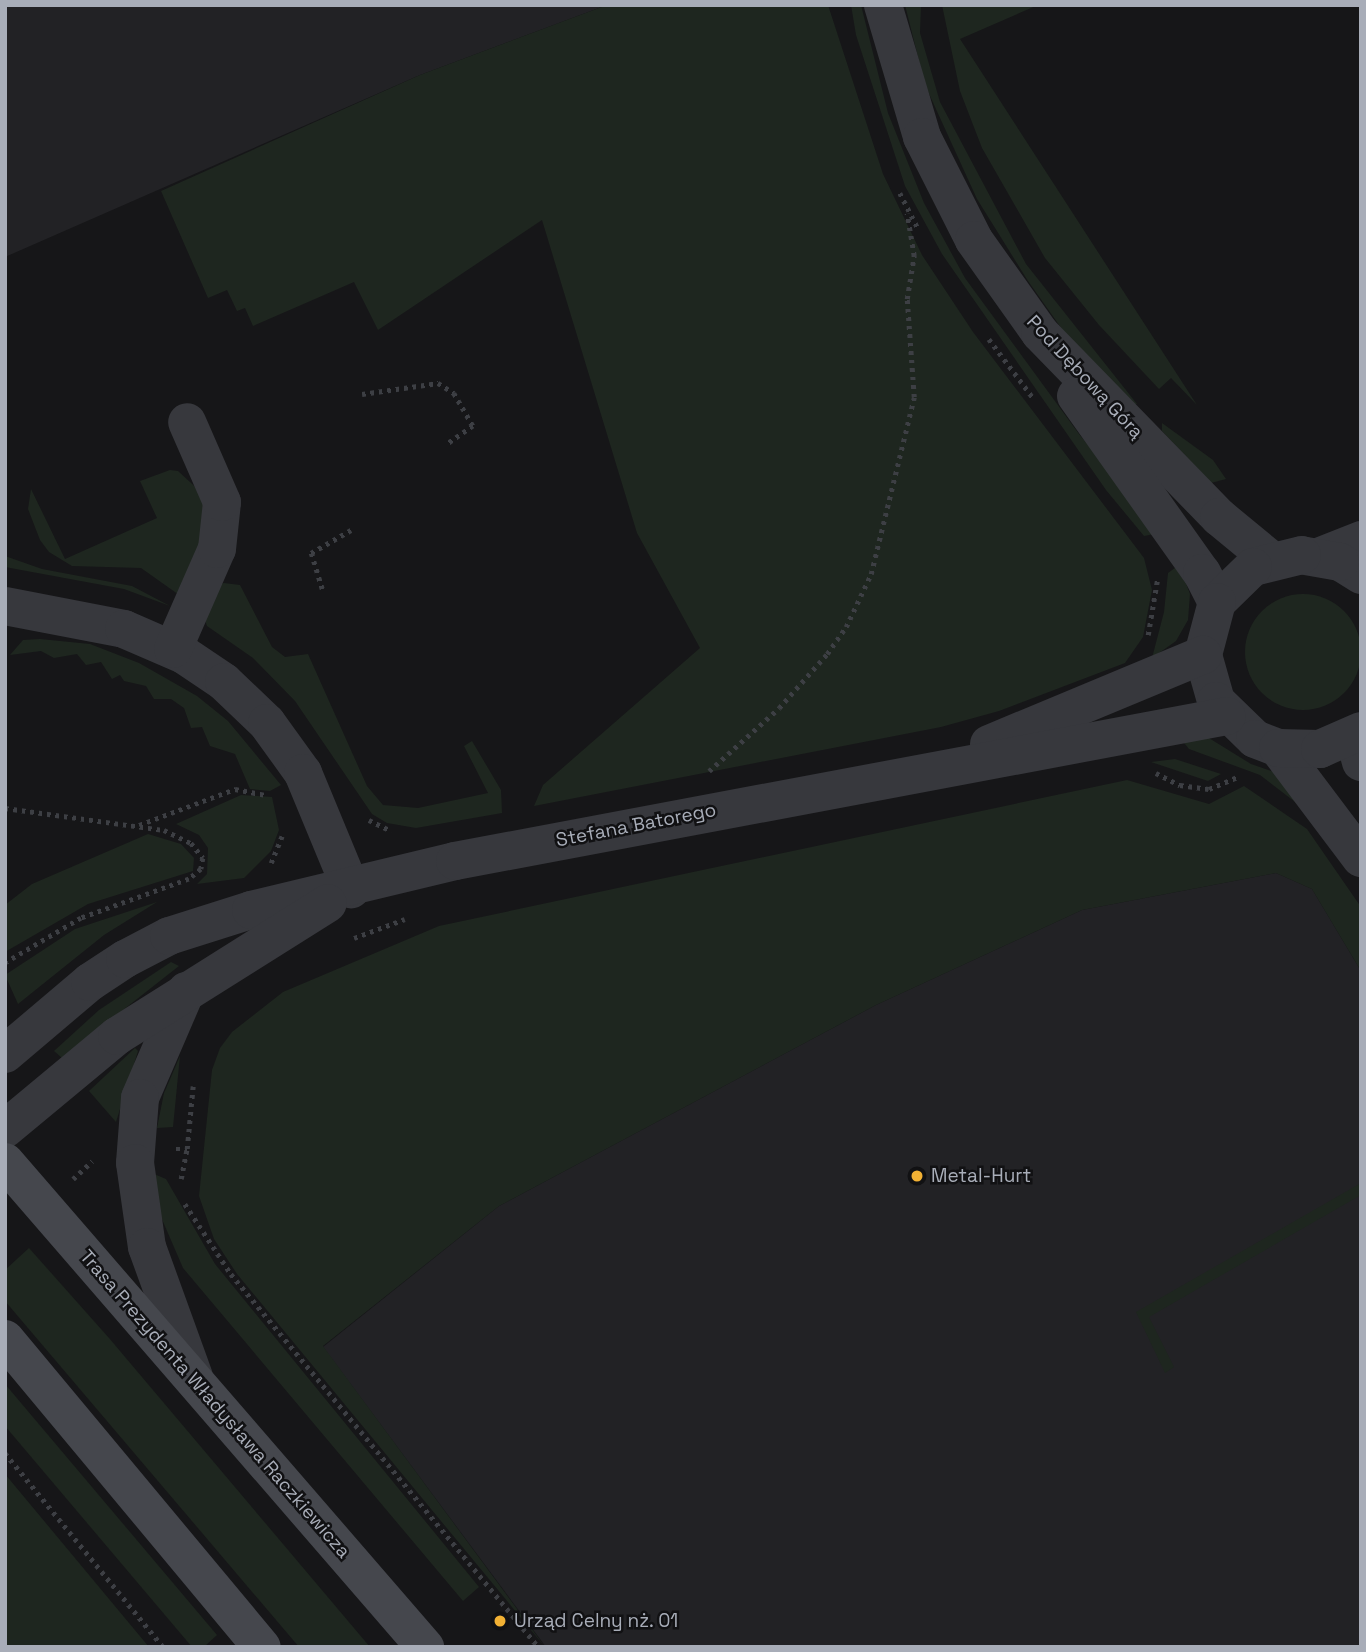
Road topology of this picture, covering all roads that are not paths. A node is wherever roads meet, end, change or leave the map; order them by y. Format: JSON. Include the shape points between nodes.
{"nodes":[{"id":1,"x":883,"y":5,"type":"edge"},
{"id":2,"x":1040,"y":334,"type":"junction"},
{"id":3,"x":187,"y":422,"type":"dead end"},
{"id":4,"x":1361,"y":540,"type":"edge"},
{"id":5,"x":1321,"y":556,"type":"junction"},
{"id":6,"x":1270,"y":559,"type":"junction"},
{"id":7,"x":1361,"y":575,"type":"edge"},
{"id":8,"x":1217,"y":602,"type":"junction"},
{"id":9,"x":5,"y":606,"type":"edge"},
{"id":10,"x":173,"y":649,"type":"junction"},
{"id":11,"x":1203,"y":654,"type":"junction"},
{"id":12,"x":1227,"y":716,"type":"junction"},
{"id":13,"x":1358,"y":743,"type":"edge"},
{"id":14,"x":1278,"y":748,"type":"junction"},
{"id":15,"x":923,"y":771,"type":"junction"},
{"id":16,"x":1361,"y":858,"type":"edge"},
{"id":17,"x":351,"y":889,"type":"junction"},
{"id":18,"x":186,"y":991,"type":"junction"},
{"id":19,"x":5,"y":1054,"type":"edge"},
{"id":20,"x":5,"y":1129,"type":"edge"},
{"id":21,"x":5,"y":1161,"type":"edge"},
{"id":22,"x":5,"y":1339,"type":"edge"},
{"id":23,"x":196,"y":1382,"type":"junction"},
{"id":24,"x":262,"y":1647,"type":"edge"},
{"id":25,"x":425,"y":1647,"type":"edge"}],
"edges":[{"from":1,"to":2,"type":"street","name":"Pod Dębową Górą","via":[[922,137],[974,240]]},
{"from":2,"to":6,"type":"street","name":"Pod Dębową Górą","via":[[1219,517]]},
{"from":2,"to":8,"type":"street","via":[[1083,410],[1202,573]]},
{"from":3,"to":10,"type":"street","via":[[222,502],[217,549]]},
{"from":4,"to":5,"type":"street"},
{"from":5,"to":6,"type":"street"},
{"from":5,"to":7,"type":"street"},
{"from":6,"to":8,"type":"street","via":[[1237,579]]},
{"from":8,"to":11,"type":"street"},
{"from":9,"to":10,"type":"street","via":[[98,621]]},
{"from":10,"to":17,"type":"street","via":[[232,689],[274,732],[303,773]]},
{"from":11,"to":12,"type":"street","via":[[1209,684]]},
{"from":11,"to":15,"type":"street","name":"Stefana Batorego"},
{"from":12,"to":14,"type":"street","via":[[1255,739]]},
{"from":12,"to":15,"type":"street","name":"Stefana Batorego"},
{"from":13,"to":14,"type":"street","via":[[1320,749]]},
{"from":14,"to":16,"type":"street"},
{"from":15,"to":17,"type":"street","name":"Stefana Batorego","via":[[445,863]]},
{"from":17,"to":18,"type":"street","name":"Stefana Batorego"},
{"from":17,"to":19,"type":"street","name":"Stefana Batorego","via":[[251,910],[169,936],[90,982]]},
{"from":18,"to":20,"type":"street","name":"Stefana Batorego","via":[[117,1036]]},
{"from":18,"to":23,"type":"street","via":[[140,1098],[136,1148],[147,1247]]},
{"from":21,"to":23,"type":"main road","name":"Trasa Prezydenta Władysława Raczkiewicza"},
{"from":22,"to":24,"type":"main road"},
{"from":23,"to":25,"type":"main road","name":"Trasa Prezydenta Władysława Raczkiewicza"}]}
